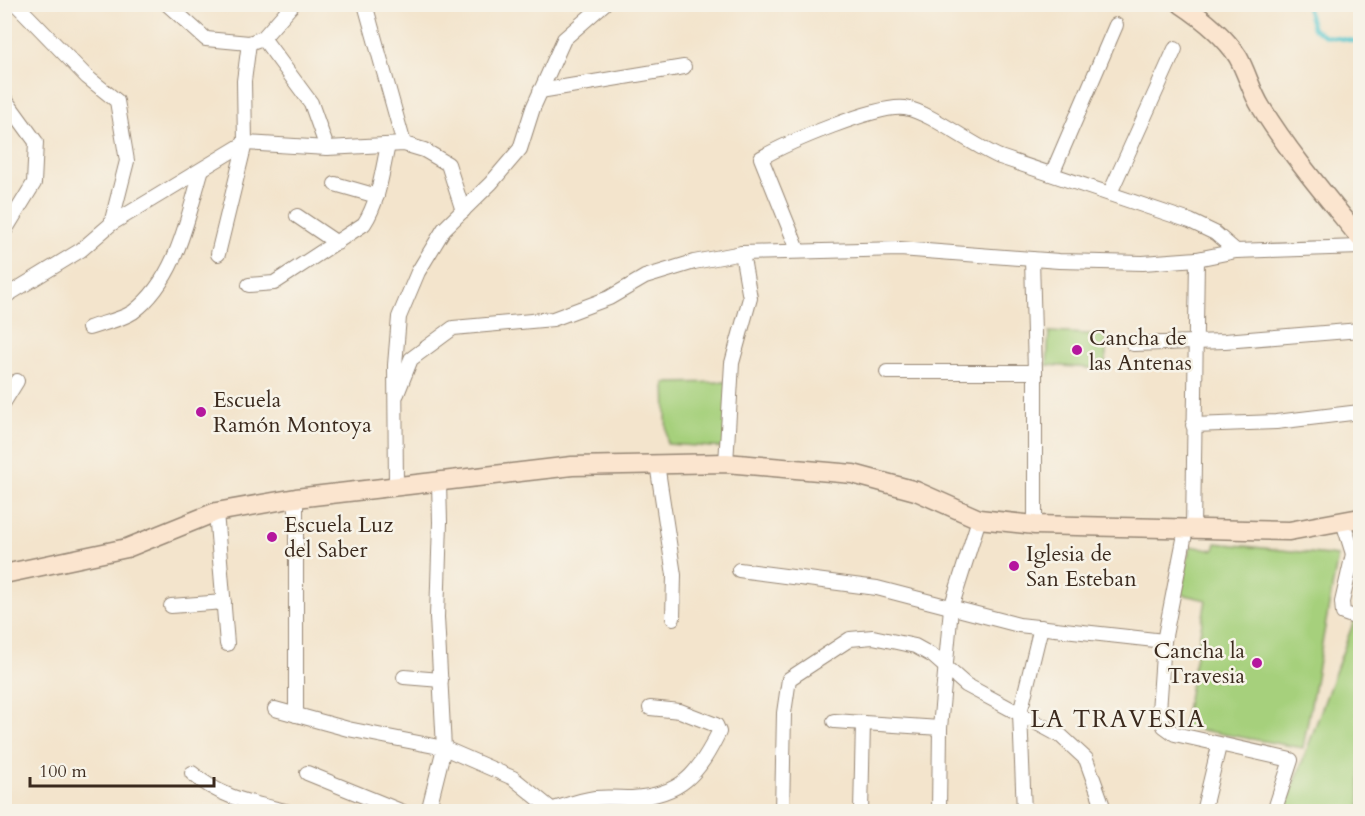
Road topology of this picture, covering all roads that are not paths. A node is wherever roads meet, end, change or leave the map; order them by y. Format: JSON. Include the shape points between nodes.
{"nodes":[{"id":1,"x":16,"y":4,"type":"edge"},
{"id":2,"x":167,"y":4,"type":"edge"},
{"id":3,"x":293,"y":4,"type":"edge"},
{"id":4,"x":365,"y":4,"type":"edge"},
{"id":5,"x":604,"y":4,"type":"edge"},
{"id":6,"x":1181,"y":4,"type":"edge"},
{"id":7,"x":1116,"y":25,"type":"dead end"},
{"id":8,"x":263,"y":38,"type":"junction"},
{"id":9,"x":249,"y":43,"type":"junction"},
{"id":10,"x":1175,"y":49,"type":"dead end"},
{"id":11,"x":684,"y":67,"type":"dead end"},
{"id":12,"x":540,"y":91,"type":"junction"},
{"id":13,"x":4,"y":98,"type":"edge"},
{"id":14,"x":245,"y":143,"type":"junction"},
{"id":15,"x":404,"y":144,"type":"junction"},
{"id":16,"x":388,"y":145,"type":"junction"},
{"id":17,"x":327,"y":148,"type":"junction"},
{"id":18,"x":201,"y":172,"type":"junction"},
{"id":19,"x":1052,"y":174,"type":"junction"},
{"id":20,"x":335,"y":184,"type":"dead end"},
{"id":21,"x":1110,"y":193,"type":"junction"},
{"id":22,"x":377,"y":196,"type":"junction"},
{"id":23,"x":463,"y":211,"type":"junction"},
{"id":24,"x":297,"y":216,"type":"dead end"},
{"id":25,"x":111,"y":224,"type":"junction"},
{"id":26,"x":4,"y":232,"type":"edge"},
{"id":27,"x":1360,"y":238,"type":"edge"},
{"id":28,"x":337,"y":243,"type":"junction"},
{"id":29,"x":1360,"y":247,"type":"edge"},
{"id":30,"x":798,"y":250,"type":"junction"},
{"id":31,"x":1236,"y":251,"type":"junction"},
{"id":32,"x":742,"y":253,"type":"junction"},
{"id":33,"x":218,"y":254,"type":"dead end"},
{"id":34,"x":1032,"y":259,"type":"junction"},
{"id":35,"x":1197,"y":259,"type":"junction"},
{"id":36,"x":249,"y":285,"type":"dead end"},
{"id":37,"x":4,"y":297,"type":"edge"},
{"id":38,"x":89,"y":328,"type":"dead end"},
{"id":39,"x":1360,"y":330,"type":"edge"},
{"id":40,"x":1195,"y":343,"type":"junction"},
{"id":41,"x":1133,"y":344,"type":"dead end"},
{"id":42,"x":887,"y":372,"type":"dead end"},
{"id":43,"x":1035,"y":372,"type":"junction"},
{"id":44,"x":17,"y":381,"type":"dead end"},
{"id":45,"x":397,"y":394,"type":"junction"},
{"id":46,"x":4,"y":402,"type":"edge"},
{"id":47,"x":1360,"y":412,"type":"edge"},
{"id":48,"x":1194,"y":425,"type":"junction"},
{"id":49,"x":726,"y":463,"type":"junction"},
{"id":50,"x":657,"y":464,"type":"junction"},
{"id":51,"x":439,"y":483,"type":"junction"},
{"id":52,"x":396,"y":486,"type":"junction"},
{"id":53,"x":296,"y":498,"type":"junction"},
{"id":54,"x":216,"y":512,"type":"junction"},
{"id":55,"x":979,"y":519,"type":"junction"},
{"id":56,"x":1352,"y":520,"type":"edge"},
{"id":57,"x":1035,"y":525,"type":"junction"},
{"id":58,"x":1190,"y":529,"type":"junction"},
{"id":59,"x":1357,"y":552,"type":"edge"},
{"id":60,"x":739,"y":570,"type":"dead end"},
{"id":61,"x":4,"y":574,"type":"edge"},
{"id":62,"x":224,"y":602,"type":"junction"},
{"id":63,"x":171,"y":606,"type":"dead end"},
{"id":64,"x":951,"y":608,"type":"junction"},
{"id":65,"x":674,"y":618,"type":"dead end"},
{"id":66,"x":1360,"y":619,"type":"edge"},
{"id":67,"x":1041,"y":627,"type":"junction"},
{"id":68,"x":1164,"y":640,"type":"junction"},
{"id":69,"x":227,"y":644,"type":"dead end"},
{"id":70,"x":945,"y":669,"type":"junction"},
{"id":71,"x":404,"y":677,"type":"dead end"},
{"id":72,"x":441,"y":680,"type":"junction"},
{"id":73,"x":650,"y":708,"type":"dead end"},
{"id":74,"x":275,"y":709,"type":"dead end"},
{"id":75,"x":1020,"y":713,"type":"junction"},
{"id":76,"x":296,"y":715,"type":"junction"},
{"id":77,"x":834,"y":721,"type":"dead end"},
{"id":78,"x":863,"y":723,"type":"junction"},
{"id":79,"x":940,"y":728,"type":"junction"},
{"id":80,"x":1219,"y":746,"type":"junction"},
{"id":81,"x":444,"y":748,"type":"junction"},
{"id":82,"x":192,"y":773,"type":"dead end"},
{"id":83,"x":307,"y":773,"type":"dead end"},
{"id":84,"x":555,"y":810,"type":"edge"},
{"id":85,"x":289,"y":812,"type":"edge"},
{"id":86,"x":403,"y":812,"type":"edge"},
{"id":87,"x":428,"y":812,"type":"edge"},
{"id":88,"x":782,"y":812,"type":"edge"},
{"id":89,"x":861,"y":812,"type":"edge"},
{"id":90,"x":939,"y":812,"type":"edge"},
{"id":91,"x":1024,"y":812,"type":"edge"},
{"id":92,"x":1104,"y":812,"type":"edge"},
{"id":93,"x":1203,"y":812,"type":"edge"},
{"id":94,"x":1274,"y":812,"type":"edge"}],
"edges":[{"from":1,"to":25,"type":"street","via":[[87,77],[117,101],[127,161]]},
{"from":2,"to":9,"type":"street","via":[[206,39]]},
{"from":3,"to":8,"type":"street"},
{"from":4,"to":15,"type":"street"},
{"from":5,"to":12,"type":"street","via":[[564,39]]},
{"from":6,"to":27,"type":"street","via":[[1228,44],[1260,105],[1300,164]]},
{"from":7,"to":19,"type":"street"},
{"from":8,"to":9,"type":"street"},
{"from":8,"to":17,"type":"street","via":[[311,103]]},
{"from":9,"to":14,"type":"street","via":[[244,81]]},
{"from":10,"to":21,"type":"street"},
{"from":11,"to":12,"type":"street"},
{"from":12,"to":23,"type":"street","via":[[520,148]]},
{"from":13,"to":26,"type":"street","via":[[36,142],[34,183]]},
{"from":14,"to":17,"type":"street"},
{"from":14,"to":18,"type":"street"},
{"from":14,"to":33,"type":"street"},
{"from":15,"to":16,"type":"street"},
{"from":15,"to":23,"type":"street","via":[[448,164]]},
{"from":16,"to":17,"type":"street"},
{"from":16,"to":22,"type":"street"},
{"from":18,"to":25,"type":"street"},
{"from":18,"to":38,"type":"street","via":[[178,246],[158,289],[131,313]]},
{"from":19,"to":21,"type":"street"},
{"from":19,"to":30,"type":"street","via":[[980,148],[905,108],[880,111],[789,142],[761,158]]},
{"from":20,"to":22,"type":"street"},
{"from":21,"to":31,"type":"street","via":[[1190,221],[1215,233]]},
{"from":22,"to":28,"type":"street","via":[[364,224]]},
{"from":23,"to":45,"type":"street","via":[[444,229],[418,272],[399,318]]},
{"from":24,"to":28,"type":"street"},
{"from":25,"to":37,"type":"street","via":[[81,250]]},
{"from":28,"to":36,"type":"street","via":[[274,283]]},
{"from":29,"to":31,"type":"street"},
{"from":30,"to":32,"type":"street"},
{"from":30,"to":34,"type":"street","via":[[900,249]]},
{"from":31,"to":35,"type":"street"},
{"from":32,"to":45,"type":"street","via":[[645,277],[609,298],[554,319],[453,328],[411,359]]},
{"from":32,"to":49,"type":"street","via":[[750,297],[732,363]]},
{"from":34,"to":35,"type":"street","via":[[1143,263]]},
{"from":34,"to":43,"type":"street"},
{"from":35,"to":40,"type":"street"},
{"from":39,"to":40,"type":"street"},
{"from":40,"to":41,"type":"street"},
{"from":40,"to":48,"type":"street"},
{"from":42,"to":43,"type":"street"},
{"from":43,"to":57,"type":"street"},
{"from":44,"to":46,"type":"street"},
{"from":45,"to":52,"type":"street"},
{"from":47,"to":48,"type":"street","via":[[1287,421]]},
{"from":48,"to":58,"type":"street"},
{"from":49,"to":50,"type":"street"},
{"from":49,"to":55,"type":"street","via":[[853,474],[916,491]]},
{"from":50,"to":51,"type":"street","via":[[572,466]]},
{"from":50,"to":65,"type":"street","via":[[674,575]]},
{"from":51,"to":52,"type":"street"},
{"from":51,"to":72,"type":"street","via":[[436,617]]},
{"from":52,"to":53,"type":"street"},
{"from":53,"to":54,"type":"street"},
{"from":53,"to":76,"type":"street"},
{"from":54,"to":61,"type":"street","via":[[127,548]]},
{"from":54,"to":62,"type":"street"},
{"from":55,"to":57,"type":"street"},
{"from":55,"to":64,"type":"street"},
{"from":56,"to":58,"type":"street","via":[[1289,531]]},
{"from":56,"to":59,"type":"street"},
{"from":57,"to":58,"type":"street"},
{"from":58,"to":68,"type":"street"},
{"from":59,"to":66,"type":"street","via":[[1342,602],[1343,613]]},
{"from":60,"to":64,"type":"street","via":[[877,588]]},
{"from":62,"to":63,"type":"street"},
{"from":62,"to":69,"type":"street"},
{"from":64,"to":67,"type":"street"},
{"from":64,"to":70,"type":"street"},
{"from":67,"to":68,"type":"street"},
{"from":67,"to":75,"type":"street"},
{"from":68,"to":80,"type":"street","via":[[1159,711],[1164,726],[1175,734]]},
{"from":70,"to":75,"type":"street","via":[[966,685]]},
{"from":70,"to":79,"type":"street"},
{"from":70,"to":88,"type":"street","via":[[933,656],[915,646],[873,637],[850,639],[789,679],[784,713]]},
{"from":71,"to":72,"type":"street"},
{"from":72,"to":81,"type":"street"},
{"from":73,"to":84,"type":"street","via":[[680,711],[717,725],[719,732],[697,771],[668,793],[596,798]]},
{"from":74,"to":76,"type":"street"},
{"from":75,"to":91,"type":"street"},
{"from":75,"to":92,"type":"street","via":[[1061,735],[1086,759]]},
{"from":76,"to":81,"type":"street"},
{"from":77,"to":78,"type":"street"},
{"from":78,"to":79,"type":"street"},
{"from":78,"to":89,"type":"street"},
{"from":79,"to":90,"type":"street"},
{"from":80,"to":93,"type":"street"},
{"from":80,"to":94,"type":"street","via":[[1290,760]]},
{"from":81,"to":84,"type":"street","via":[[513,778]]},
{"from":81,"to":87,"type":"street"},
{"from":82,"to":85,"type":"street","via":[[209,788]]},
{"from":83,"to":86,"type":"street"}]}
